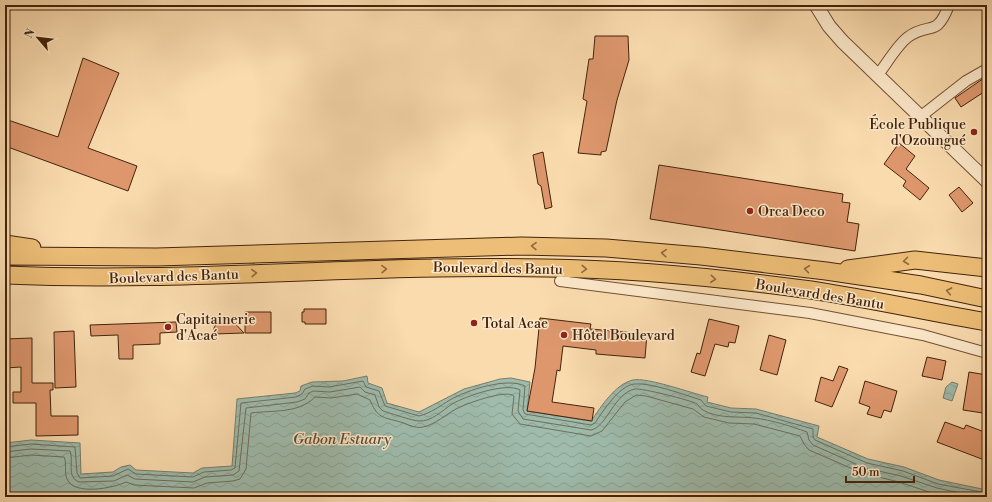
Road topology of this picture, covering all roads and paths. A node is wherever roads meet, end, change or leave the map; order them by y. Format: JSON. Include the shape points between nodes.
{"nodes":[{"id":1,"x":816,"y":5,"type":"edge"},
{"id":2,"x":949,"y":5,"type":"edge"},
{"id":3,"x":987,"y":69,"type":"edge"},
{"id":4,"x":877,"y":76,"type":"junction"},
{"id":5,"x":920,"y":117,"type":"junction"},
{"id":6,"x":987,"y":181,"type":"edge"},
{"id":7,"x":5,"y":244,"type":"edge"},
{"id":8,"x":5,"y":256,"type":"edge"},
{"id":9,"x":84,"y":257,"type":"junction"},
{"id":10,"x":987,"y":268,"type":"edge"},
{"id":11,"x":826,"y":271,"type":"junction"},
{"id":12,"x":5,"y":275,"type":"edge"},
{"id":13,"x":104,"y":278,"type":"junction"},
{"id":14,"x":560,"y":281,"type":"dead end"},
{"id":15,"x":5,"y":284,"type":"edge"},
{"id":16,"x":987,"y":299,"type":"edge"},
{"id":17,"x":987,"y":322,"type":"edge"},
{"id":18,"x":987,"y":353,"type":"edge"}],
"edges":[{"from":1,"to":4,"type":"street","via":[[829,26]]},
{"from":2,"to":4,"type":"street","via":[[943,20],[936,27],[906,38]]},
{"from":3,"to":5,"type":"street","via":[[966,81]]},
{"from":4,"to":5,"type":"street"},
{"from":5,"to":6,"type":"street"},
{"from":7,"to":9,"type":"highway"},
{"from":8,"to":9,"type":"highway","name":"Boulevard des Bantu"},
{"from":11,"to":9,"type":"highway","name":"Boulevard des Bantu","one_way":true,"via":[[701,256],[614,249],[521,246]]},
{"from":10,"to":11,"type":"highway","one_way":true,"via":[[915,260]]},
{"from":16,"to":11,"type":"highway","name":"Boulevard des Bantu","one_way":true,"via":[[922,285]]},
{"from":12,"to":13,"type":"highway","name":"Boulevard des Bantu"},
{"from":13,"to":15,"type":"highway","via":[[92,282]]},
{"from":13,"to":17,"type":"highway","name":"Boulevard des Bantu","one_way":true,"via":[[437,267],[598,270],[722,280],[813,291]]},
{"from":14,"to":18,"type":"street","via":[[810,313],[923,335]]}]}
